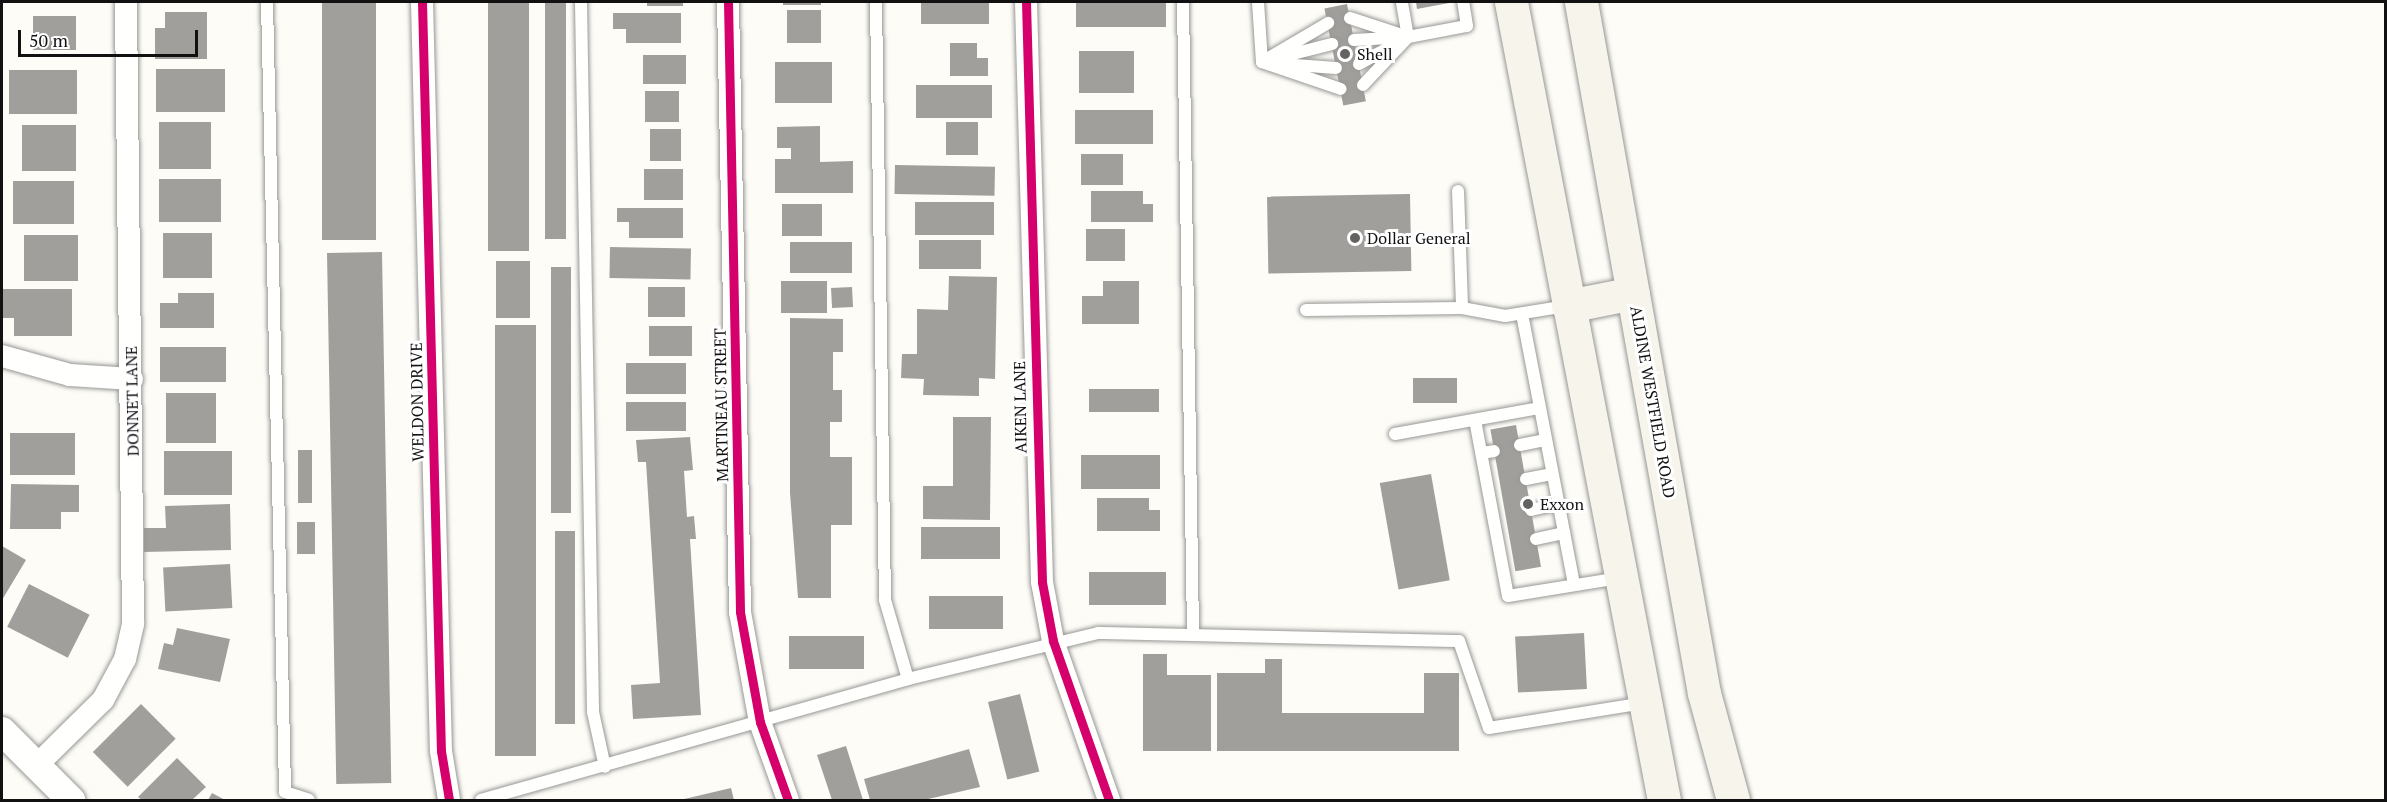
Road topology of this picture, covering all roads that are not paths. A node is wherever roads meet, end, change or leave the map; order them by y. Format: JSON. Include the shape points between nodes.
{"nodes":[{"id":1,"x":126,"y":2,"type":"edge"},
{"id":2,"x":267,"y":2,"type":"edge"},
{"id":3,"x":422,"y":2,"type":"edge"},
{"id":4,"x":581,"y":2,"type":"edge"},
{"id":5,"x":728,"y":2,"type":"edge"},
{"id":6,"x":876,"y":2,"type":"edge"},
{"id":7,"x":1026,"y":2,"type":"edge"},
{"id":8,"x":1183,"y":2,"type":"edge"},
{"id":9,"x":1258,"y":2,"type":"edge"},
{"id":10,"x":1402,"y":2,"type":"edge"},
{"id":11,"x":1463,"y":2,"type":"edge"},
{"id":12,"x":1511,"y":2,"type":"edge"},
{"id":13,"x":1581,"y":2,"type":"edge"},
{"id":14,"x":1350,"y":18,"type":"dead end"},
{"id":15,"x":1328,"y":23,"type":"dead end"},
{"id":16,"x":1408,"y":37,"type":"junction"},
{"id":17,"x":1354,"y":40,"type":"dead end"},
{"id":18,"x":1332,"y":44,"type":"dead end"},
{"id":19,"x":1262,"y":62,"type":"junction"},
{"id":20,"x":1359,"y":64,"type":"dead end"},
{"id":21,"x":1336,"y":68,"type":"dead end"},
{"id":22,"x":1363,"y":85,"type":"dead end"},
{"id":23,"x":1341,"y":89,"type":"dead end"},
{"id":24,"x":1458,"y":191,"type":"dead end"},
{"id":25,"x":1633,"y":293,"type":"junction"},
{"id":26,"x":1568,"y":306,"type":"junction"},
{"id":27,"x":1462,"y":308,"type":"junction"},
{"id":28,"x":1306,"y":310,"type":"dead end"},
{"id":29,"x":1522,"y":314,"type":"junction"},
{"id":30,"x":2,"y":356,"type":"edge"},
{"id":31,"x":132,"y":379,"type":"junction"},
{"id":32,"x":1539,"y":408,"type":"junction"},
{"id":33,"x":1475,"y":420,"type":"junction"},
{"id":34,"x":1395,"y":434,"type":"dead end"},
{"id":35,"x":1545,"y":440,"type":"junction"},
{"id":36,"x":1520,"y":445,"type":"dead end"},
{"id":37,"x":1552,"y":474,"type":"junction"},
{"id":38,"x":1526,"y":479,"type":"dead end"},
{"id":39,"x":1558,"y":504,"type":"junction"},
{"id":40,"x":1531,"y":510,"type":"dead end"},
{"id":41,"x":1564,"y":533,"type":"junction"},
{"id":42,"x":1536,"y":539,"type":"dead end"},
{"id":43,"x":1619,"y":578,"type":"junction"},
{"id":44,"x":1574,"y":584,"type":"junction"},
{"id":45,"x":1193,"y":635,"type":"junction"},
{"id":46,"x":1053,"y":641,"type":"junction"},
{"id":47,"x":908,"y":679,"type":"junction"},
{"id":48,"x":1643,"y":703,"type":"junction"},
{"id":49,"x":760,"y":722,"type":"junction"},
{"id":50,"x":2,"y":730,"type":"edge"},
{"id":51,"x":37,"y":765,"type":"junction"},
{"id":52,"x":606,"y":767,"type":"junction"},
{"id":53,"x":1726,"y":800,"type":"edge"},
{"id":54,"x":71,"y":801,"type":"edge"},
{"id":55,"x":309,"y":801,"type":"edge"},
{"id":56,"x":449,"y":801,"type":"edge"},
{"id":57,"x":481,"y":801,"type":"edge"},
{"id":58,"x":788,"y":801,"type":"edge"},
{"id":59,"x":1109,"y":801,"type":"edge"},
{"id":60,"x":1664,"y":801,"type":"edge"}],
"edges":[{"from":1,"to":31,"type":"street","name":"DONNET LANE"},
{"from":2,"to":55,"type":"lane","via":[[285,792]]},
{"from":3,"to":56,"type":"street","name":"WELDON DRIVE","via":[[441,739]]},
{"from":4,"to":52,"type":"lane","via":[[593,712]]},
{"from":5,"to":49,"type":"street","name":"MARTINEAU STREET","via":[[740,612]]},
{"from":6,"to":47,"type":"lane","via":[[885,600]]},
{"from":7,"to":46,"type":"street","name":"AIKEN LANE","via":[[1037,509]]},
{"from":8,"to":45,"type":"lane"},
{"from":9,"to":19,"type":"lane"},
{"from":10,"to":16,"type":"lane"},
{"from":11,"to":16,"type":"lane","via":[[1467,26]]},
{"from":12,"to":26,"type":"main road"},
{"from":13,"to":25,"type":"main road","name":"ALDINE WESTFIELD ROAD"},
{"from":14,"to":16,"type":"lane"},
{"from":15,"to":19,"type":"lane"},
{"from":16,"to":17,"type":"lane"},
{"from":16,"to":20,"type":"lane"},
{"from":16,"to":22,"type":"lane"},
{"from":18,"to":19,"type":"lane"},
{"from":19,"to":21,"type":"lane"},
{"from":19,"to":23,"type":"lane"},
{"from":24,"to":27,"type":"lane"},
{"from":25,"to":26,"type":"main road"},
{"from":25,"to":53,"type":"main road","name":"ALDINE WESTFIELD ROAD"},
{"from":26,"to":29,"type":"lane"},
{"from":26,"to":43,"type":"main road"},
{"from":27,"to":28,"type":"lane"},
{"from":27,"to":29,"type":"lane"},
{"from":29,"to":32,"type":"lane"},
{"from":30,"to":31,"type":"street","via":[[70,375]]},
{"from":31,"to":51,"type":"street","name":"DONNET LANE","via":[[136,589],[125,659],[103,700]]},
{"from":32,"to":33,"type":"lane"},
{"from":32,"to":35,"type":"lane"},
{"from":33,"to":34,"type":"lane"},
{"from":33,"to":44,"type":"lane","via":[[1488,452],[1505,545],[1508,596]]},
{"from":35,"to":36,"type":"lane"},
{"from":35,"to":37,"type":"lane"},
{"from":37,"to":38,"type":"lane"},
{"from":37,"to":39,"type":"lane"},
{"from":39,"to":40,"type":"lane"},
{"from":39,"to":41,"type":"lane"},
{"from":41,"to":42,"type":"lane"},
{"from":41,"to":44,"type":"lane"},
{"from":43,"to":44,"type":"lane"},
{"from":43,"to":48,"type":"main road"},
{"from":45,"to":46,"type":"lane","via":[[1098,633]]},
{"from":45,"to":48,"type":"lane","via":[[1459,641],[1489,728]]},
{"from":46,"to":47,"type":"lane"},
{"from":46,"to":59,"type":"street","name":"AIKEN LANE"},
{"from":47,"to":49,"type":"lane"},
{"from":48,"to":60,"type":"main road"},
{"from":49,"to":52,"type":"lane"},
{"from":49,"to":58,"type":"street","name":"MARTINEAU STREET"},
{"from":50,"to":51,"type":"street"},
{"from":51,"to":54,"type":"street"},
{"from":52,"to":57,"type":"lane"}]}
